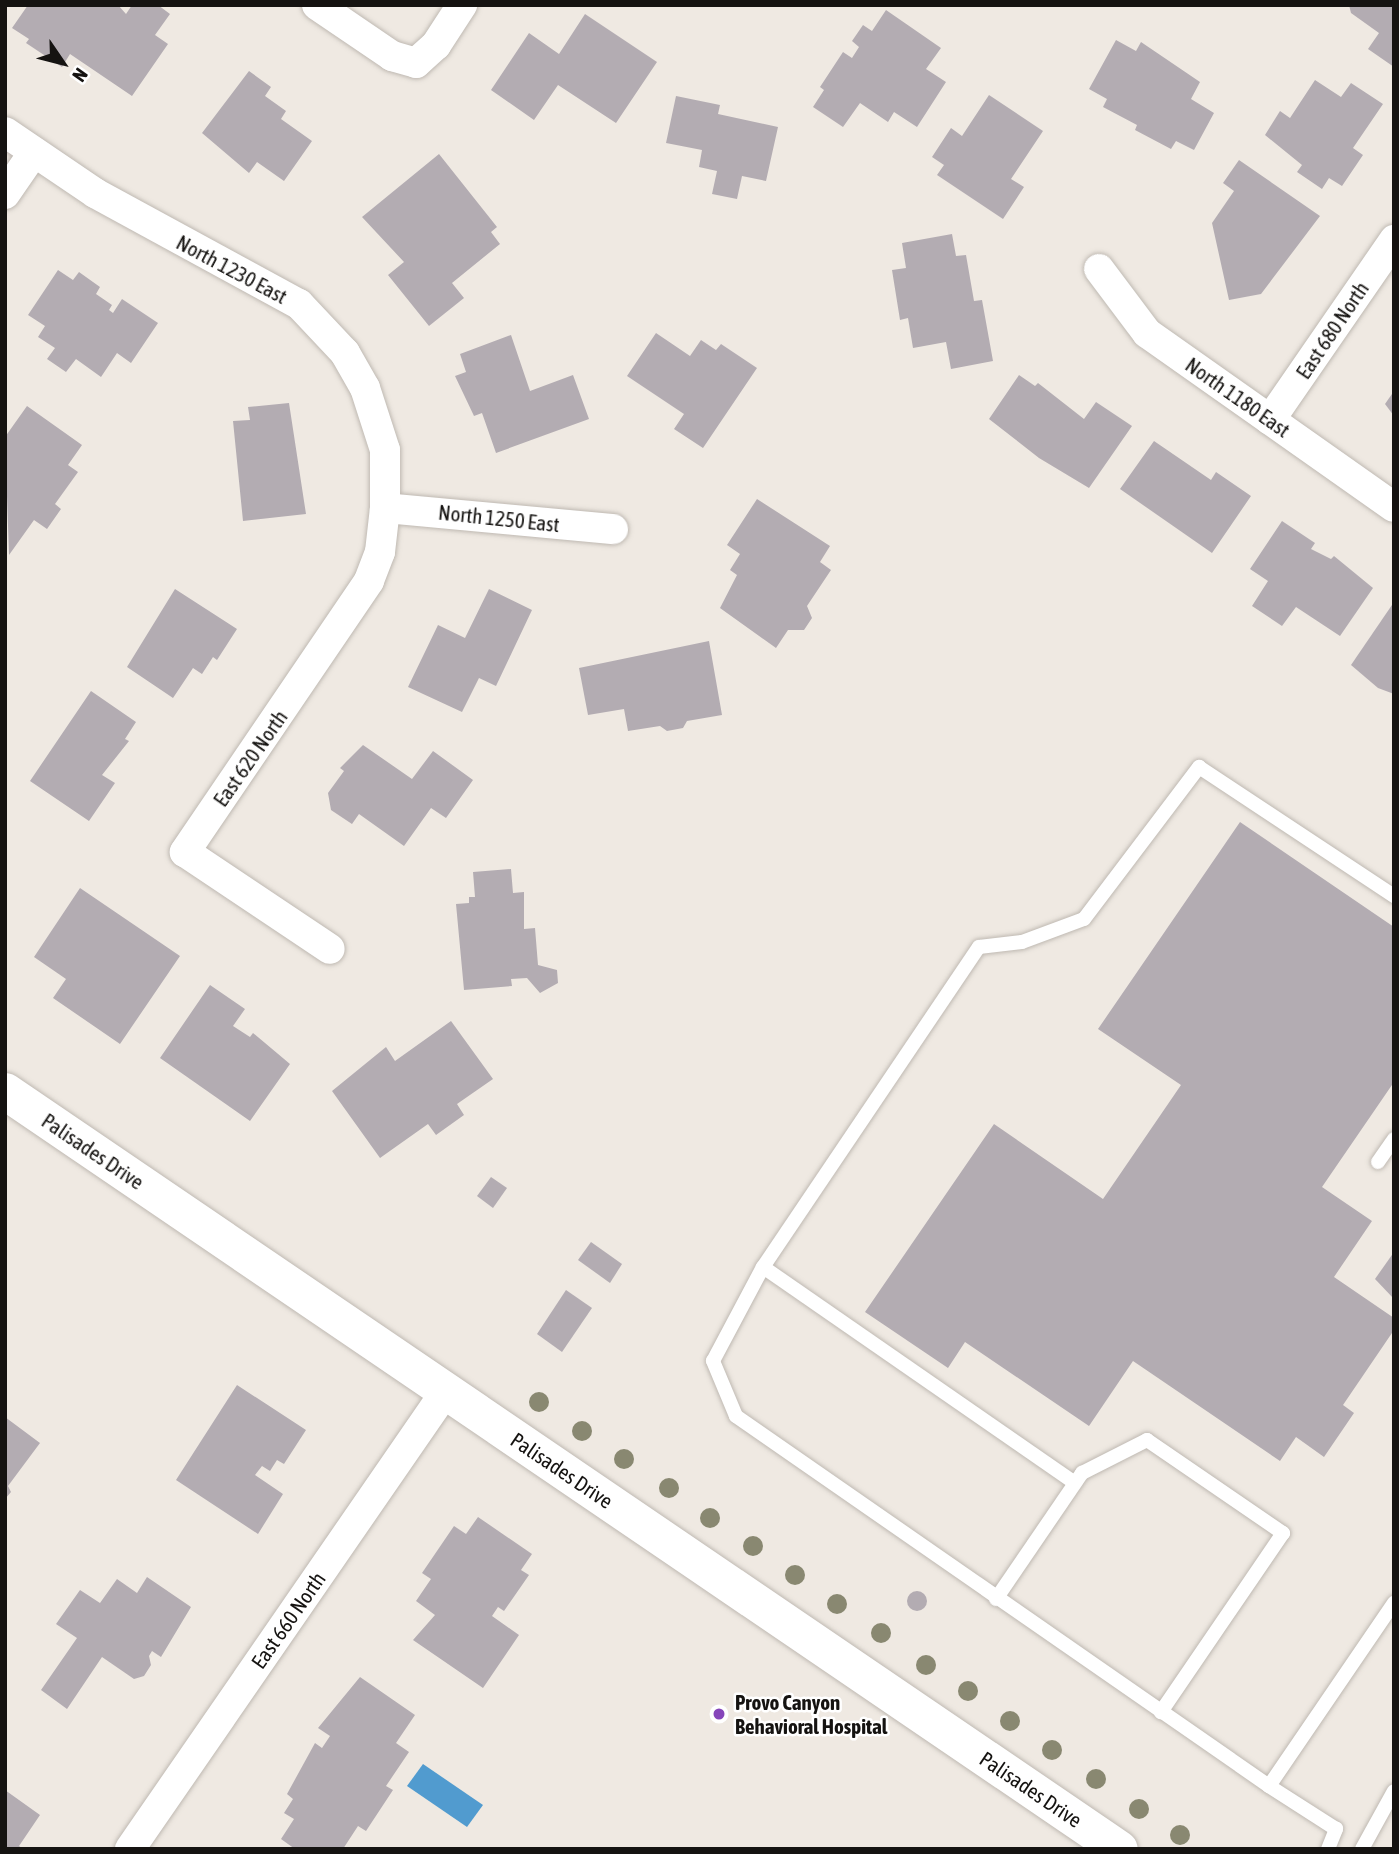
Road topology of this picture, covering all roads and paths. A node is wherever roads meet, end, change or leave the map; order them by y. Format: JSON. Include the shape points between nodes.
{"nodes":[{"id":1,"x":317,"y":5,"type":"edge"},
{"id":2,"x":462,"y":5,"type":"edge"},
{"id":3,"x":5,"y":132,"type":"edge"},
{"id":4,"x":34,"y":152,"type":"junction"},
{"id":5,"x":5,"y":194,"type":"edge"},
{"id":6,"x":1394,"y":240,"type":"edge"},
{"id":7,"x":1099,"y":269,"type":"dead end"},
{"id":8,"x":1270,"y":420,"type":"junction"},
{"id":9,"x":1394,"y":507,"type":"edge"},
{"id":10,"x":385,"y":508,"type":"junction"},
{"id":11,"x":613,"y":530,"type":"dead end"},
{"id":12,"x":1394,"y":896,"type":"edge"},
{"id":13,"x":330,"y":949,"type":"dead end"},
{"id":14,"x":5,"y":1091,"type":"edge"},
{"id":15,"x":1394,"y":1139,"type":"edge"},
{"id":16,"x":1378,"y":1162,"type":"dead end"},
{"id":17,"x":763,"y":1266,"type":"junction"},
{"id":18,"x":446,"y":1391,"type":"junction"},
{"id":19,"x":1075,"y":1483,"type":"junction"},
{"id":20,"x":996,"y":1599,"type":"junction"},
{"id":21,"x":1394,"y":1603,"type":"edge"},
{"id":22,"x":1161,"y":1712,"type":"junction"},
{"id":23,"x":1269,"y":1786,"type":"junction"},
{"id":24,"x":1394,"y":1791,"type":"edge"},
{"id":25,"x":130,"y":1849,"type":"edge"},
{"id":26,"x":1119,"y":1849,"type":"edge"},
{"id":27,"x":1328,"y":1849,"type":"edge"},
{"id":28,"x":1362,"y":1849,"type":"edge"}],
"edges":[{"from":1,"to":2,"type":"street","via":[[392,56],[416,63],[436,45]]},
{"from":3,"to":4,"type":"street","name":"North 1230 East"},
{"from":4,"to":5,"type":"street"},
{"from":4,"to":10,"type":"street","name":"North 1230 East","via":[[168,235],[277,290],[319,321],[345,352],[377,422],[385,450]]},
{"from":6,"to":8,"type":"street","name":"East 680 North"},
{"from":7,"to":8,"type":"street","name":"North 1180 East","via":[[1147,333]]},
{"from":8,"to":9,"type":"street","name":"North 1180 East"},
{"from":10,"to":11,"type":"street","name":"North 1250 East"},
{"from":10,"to":13,"type":"street","name":"East 620 North","via":[[380,552],[369,581],[185,852]]},
{"from":12,"to":17,"type":"lane","via":[[1199,767],[1084,919],[1022,942],[979,947]]},
{"from":14,"to":18,"type":"street","name":"Palisades Drive"},
{"from":15,"to":16,"type":"lane"},
{"from":17,"to":19,"type":"lane"},
{"from":17,"to":20,"type":"lane","via":[[713,1361],[736,1416]]},
{"from":18,"to":25,"type":"street","name":"East 660 North"},
{"from":18,"to":26,"type":"street","name":"Palisades Drive"},
{"from":19,"to":20,"type":"lane"},
{"from":19,"to":22,"type":"lane","via":[[1082,1474],[1147,1440],[1283,1533]]},
{"from":20,"to":22,"type":"lane"},
{"from":21,"to":23,"type":"lane"},
{"from":22,"to":23,"type":"lane"},
{"from":23,"to":27,"type":"lane","via":[[1336,1829]]},
{"from":24,"to":28,"type":"lane"}]}
